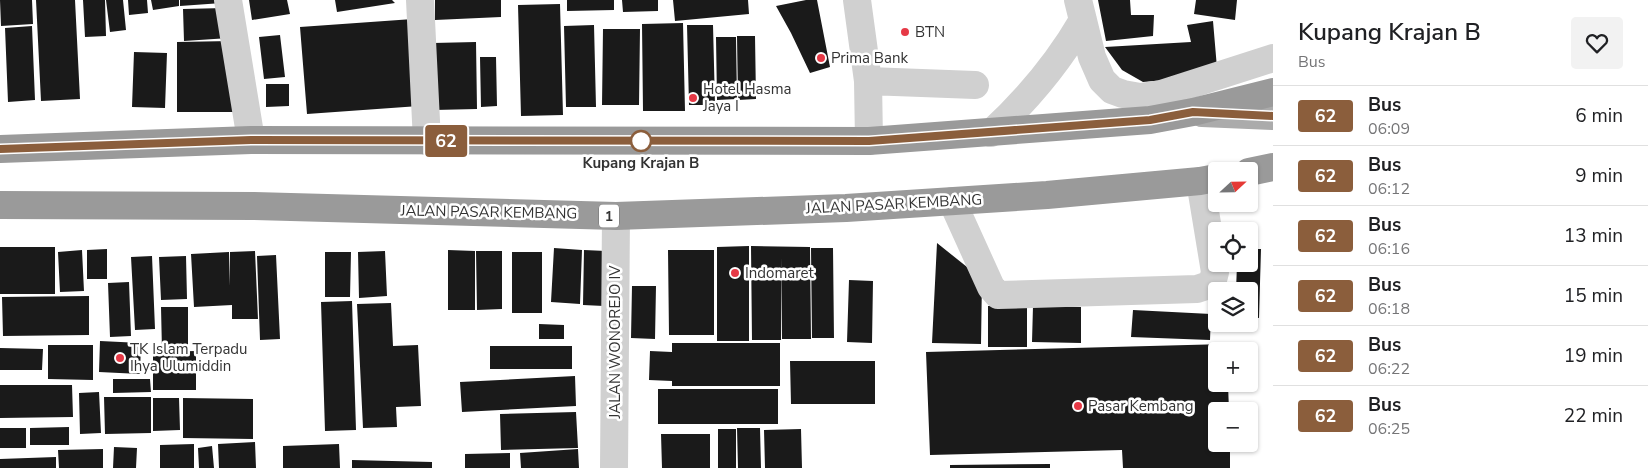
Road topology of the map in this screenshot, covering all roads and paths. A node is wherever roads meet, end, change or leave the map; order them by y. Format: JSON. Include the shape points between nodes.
{"nodes":[{"id":1,"x":228,"y":0,"type":"edge"},
{"id":2,"x":420,"y":0,"type":"edge"},
{"id":3,"x":857,"y":0,"type":"edge"},
{"id":4,"x":1081,"y":10,"type":"edge"},
{"id":5,"x":1273,"y":58,"type":"edge"},
{"id":6,"x":868,"y":81,"type":"junction"},
{"id":7,"x":975,"y":86,"type":"dead end"},
{"id":8,"x":1273,"y":92,"type":"edge"},
{"id":9,"x":1193,"y":112,"type":"junction"},
{"id":10,"x":1273,"y":116,"type":"edge"},
{"id":11,"x":991,"y":133,"type":"junction"},
{"id":12,"x":251,"y":140,"type":"junction"},
{"id":13,"x":427,"y":141,"type":"junction"},
{"id":14,"x":869,"y":141,"type":"junction"},
{"id":15,"x":0,"y":149,"type":"edge"},
{"id":16,"x":1273,"y":167,"type":"edge"},
{"id":17,"x":1258,"y":170,"type":"edge"},
{"id":18,"x":1208,"y":180,"type":"edge"},
{"id":19,"x":952,"y":201,"type":"junction"},
{"id":20,"x":0,"y":205,"type":"edge"},
{"id":21,"x":1210,"y":212,"type":"edge"},
{"id":22,"x":616,"y":216,"type":"junction"},
{"id":23,"x":614,"y":468,"type":"edge"}],
"edges":[{"from":1,"to":12,"type":"street"},
{"from":2,"to":13,"type":"street"},
{"from":3,"to":6,"type":"street"},
{"from":4,"to":5,"type":"street","via":[[1092,57],[1102,80],[1112,90],[1123,94],[1140,97],[1161,94]]},
{"from":4,"to":11,"type":"street","via":[[1070,44],[1019,107]]},
{"from":6,"to":7,"type":"street"},
{"from":6,"to":14,"type":"street"},
{"from":8,"to":9,"type":"highway"},
{"from":9,"to":10,"type":"main road"},
{"from":9,"to":11,"type":"highway","via":[[1150,120]]},
{"from":11,"to":14,"type":"highway"},
{"from":12,"to":13,"type":"highway"},
{"from":12,"to":15,"type":"highway"},
{"from":13,"to":14,"type":"highway"},
{"from":16,"to":17,"type":"highway"},
{"from":18,"to":19,"type":"highway","name":"JALAN PASAR KEMBANG","number":"1"},
{"from":19,"to":21,"type":"street","via":[[991,287],[998,294],[1197,289],[1212,284]]},
{"from":19,"to":22,"type":"highway","name":"JALAN PASAR KEMBANG","number":"1"},
{"from":20,"to":22,"type":"highway","name":"JALAN PASAR KEMBANG","number":"1","via":[[254,206]]},
{"from":22,"to":23,"type":"street","name":"JALAN WONOREJO IV"}]}
